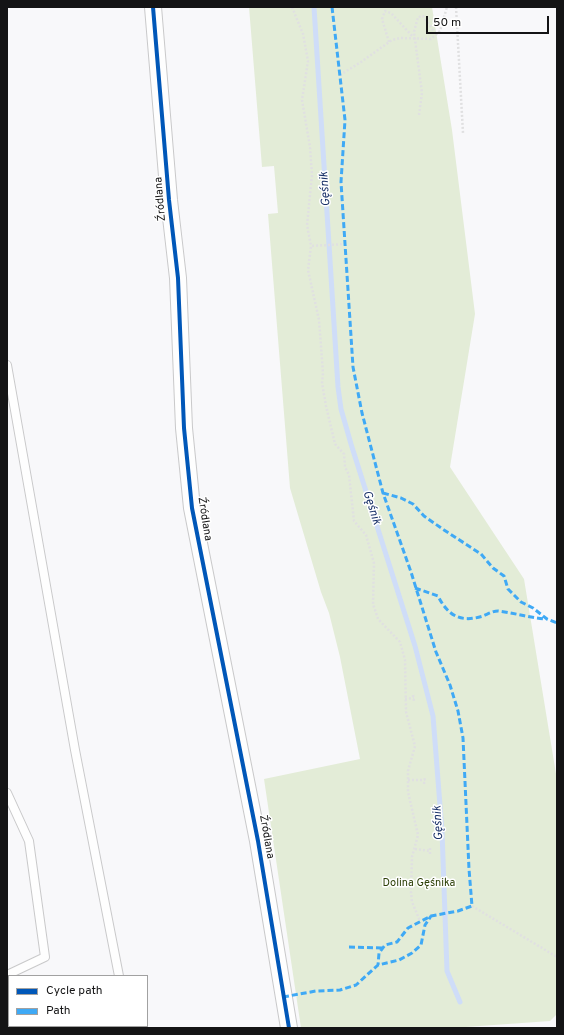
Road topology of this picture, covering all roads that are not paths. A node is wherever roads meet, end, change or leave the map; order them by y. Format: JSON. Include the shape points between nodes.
{"nodes":[{"id":1,"x":153,"y":7,"type":"edge"},
{"id":2,"x":7,"y":365,"type":"edge"},
{"id":3,"x":7,"y":794,"type":"edge"},
{"id":4,"x":7,"y":975,"type":"edge"},
{"id":5,"x":119,"y":975,"type":"edge"},
{"id":6,"x":289,"y":1028,"type":"edge"}],
"edges":[{"from":1,"to":6,"type":"street","name":"Źródlana","via":[[178,278],[184,428],[192,508],[258,840]]},
{"from":2,"to":5,"type":"lane","via":[[75,750]]},
{"from":3,"to":4,"type":"lane","via":[[29,841],[45,958]]}]}
